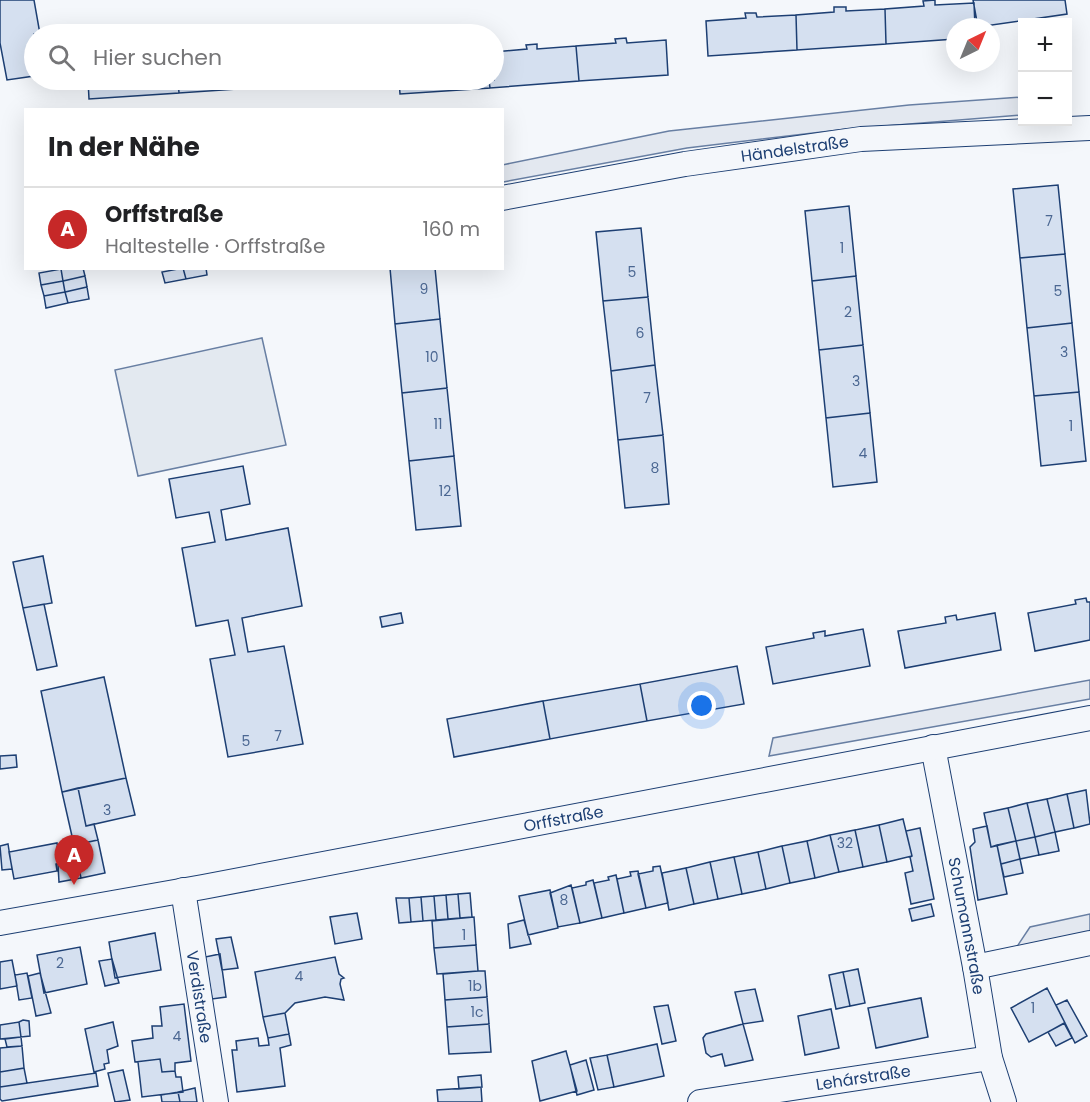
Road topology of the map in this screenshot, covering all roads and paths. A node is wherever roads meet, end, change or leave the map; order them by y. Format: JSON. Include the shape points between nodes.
{"nodes":[{"id":1,"x":1090,"y":128,"type":"edge"},
{"id":2,"x":504,"y":198,"type":"edge"},
{"id":3,"x":1090,"y":718,"type":"edge"},
{"id":4,"x":933,"y":747,"type":"junction"},
{"id":5,"x":183,"y":891,"type":"junction"},
{"id":6,"x":0,"y":922,"type":"edge"},
{"id":7,"x":1090,"y":943,"type":"edge"},
{"id":8,"x":975,"y":967,"type":"junction"},
{"id":9,"x":990,"y":1058,"type":"junction"},
{"id":10,"x":216,"y":1102,"type":"edge"},
{"id":11,"x":700,"y":1102,"type":"edge"},
{"id":12,"x":1004,"y":1102,"type":"edge"}],
"edges":[{"from":1,"to":2,"type":"street","name":"Händelstraße","via":[[861,139],[685,164]]},
{"from":3,"to":4,"type":"street","name":"Orffstraße"},
{"from":4,"to":5,"type":"street","name":"Orffstraße"},
{"from":4,"to":8,"type":"street","name":"Schumannstraße"},
{"from":5,"to":6,"type":"street","name":"Orffstraße"},
{"from":5,"to":10,"type":"street","name":"Verdistraße"},
{"from":7,"to":8,"type":"street"},
{"from":8,"to":9,"type":"street","name":"Schumannstraße"},
{"from":9,"to":11,"type":"street","name":"Lehárstraße"},
{"from":9,"to":12,"type":"street","name":"Schumannstraße"}]}
